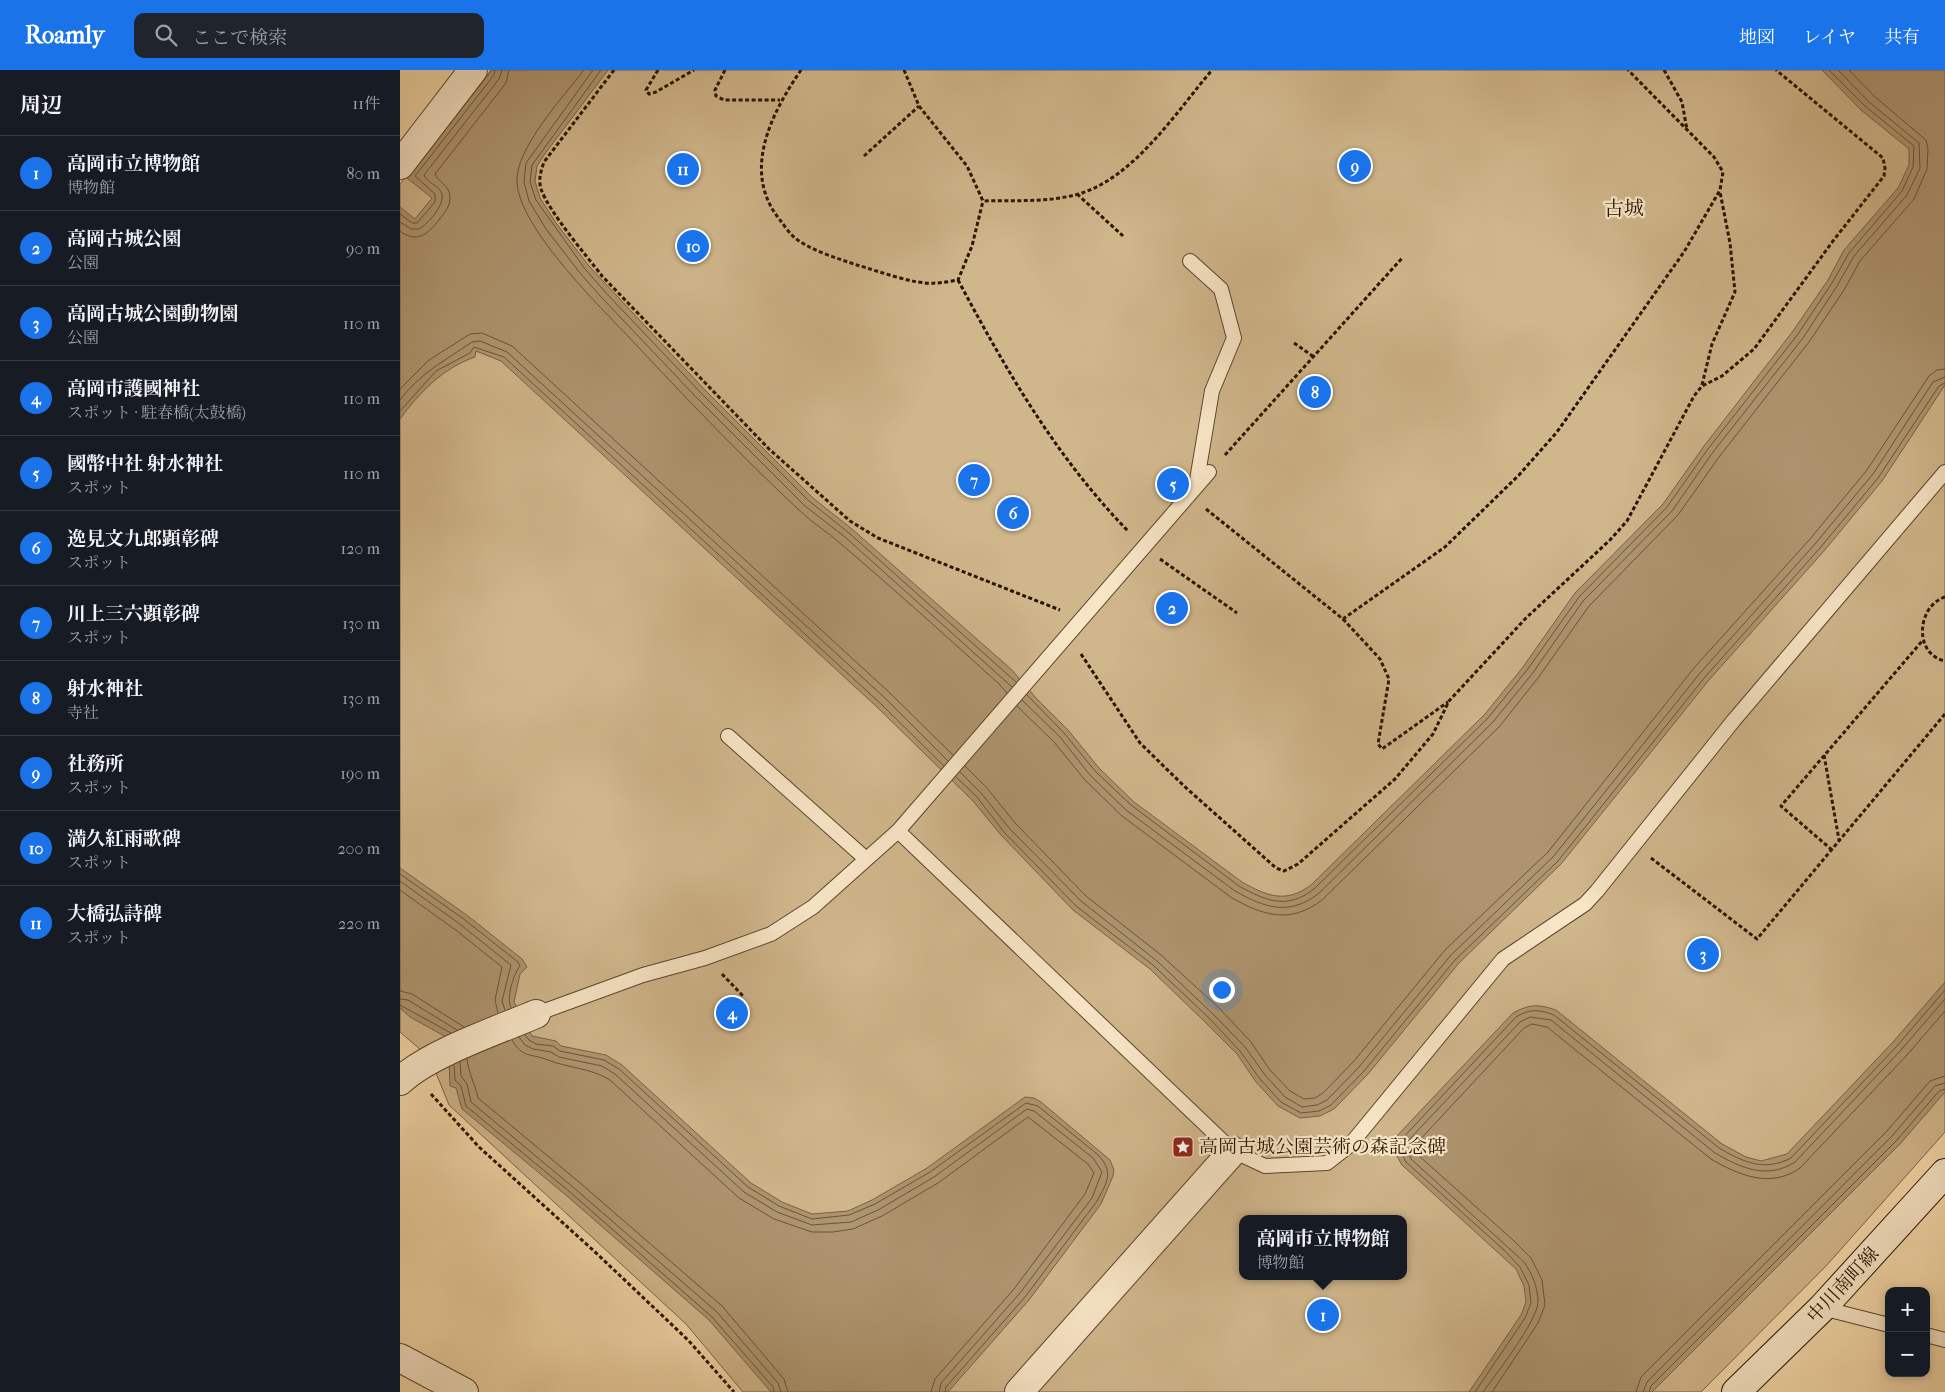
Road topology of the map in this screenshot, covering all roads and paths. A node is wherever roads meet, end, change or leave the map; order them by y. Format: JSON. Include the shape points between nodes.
{"nodes":[{"id":1,"x":474,"y":70,"type":"edge"},
{"id":2,"x":614,"y":70,"type":"edge"},
{"id":3,"x":658,"y":70,"type":"edge"},
{"id":4,"x":694,"y":70,"type":"edge"},
{"id":5,"x":725,"y":70,"type":"edge"},
{"id":6,"x":800,"y":70,"type":"edge"},
{"id":7,"x":904,"y":70,"type":"edge"},
{"id":8,"x":1212,"y":70,"type":"edge"},
{"id":9,"x":1628,"y":70,"type":"edge"},
{"id":10,"x":1664,"y":70,"type":"edge"},
{"id":11,"x":1776,"y":70,"type":"edge"},
{"id":12,"x":780,"y":100,"type":"junction"},
{"id":13,"x":919,"y":106,"type":"junction"},
{"id":14,"x":1687,"y":130,"type":"junction"},
{"id":15,"x":864,"y":156,"type":"dead end"},
{"id":16,"x":400,"y":165,"type":"edge"},
{"id":17,"x":1720,"y":190,"type":"junction"},
{"id":18,"x":1077,"y":194,"type":"junction"},
{"id":19,"x":983,"y":201,"type":"junction"},
{"id":20,"x":1123,"y":236,"type":"dead end"},
{"id":21,"x":1403,"y":257,"type":"dead end"},
{"id":22,"x":1190,"y":261,"type":"dead end"},
{"id":23,"x":958,"y":280,"type":"junction"},
{"id":24,"x":1294,"y":342,"type":"dead end"},
{"id":25,"x":1314,"y":357,"type":"junction"},
{"id":26,"x":1702,"y":386,"type":"junction"},
{"id":27,"x":1209,"y":472,"type":"joint"},
{"id":28,"x":1945,"y":472,"type":"edge"},
{"id":29,"x":1192,"y":491,"type":"junction"},
{"id":30,"x":1142,"y":547,"type":"junction"},
{"id":31,"x":1945,"y":597,"type":"edge"},
{"id":32,"x":1237,"y":613,"type":"dead end"},
{"id":33,"x":1080,"y":619,"type":"junction"},
{"id":34,"x":1343,"y":619,"type":"junction"},
{"id":35,"x":1067,"y":636,"type":"junction"},
{"id":36,"x":1923,"y":640,"type":"junction"},
{"id":37,"x":1945,"y":661,"type":"edge"},
{"id":38,"x":1449,"y":701,"type":"junction"},
{"id":39,"x":1945,"y":714,"type":"edge"},
{"id":40,"x":728,"y":736,"type":"dead end"},
{"id":41,"x":1824,"y":754,"type":"junction"},
{"id":42,"x":898,"y":831,"type":"junction"},
{"id":43,"x":1839,"y":840,"type":"junction"},
{"id":44,"x":1832,"y":850,"type":"junction"},
{"id":45,"x":1650,"y":857,"type":"dead end"},
{"id":46,"x":866,"y":859,"type":"junction"},
{"id":47,"x":536,"y":1014,"type":"joint"},
{"id":48,"x":403,"y":1071,"type":"edge"},
{"id":49,"x":1233,"y":1151,"type":"junction"},
{"id":50,"x":1945,"y":1173,"type":"edge"},
{"id":51,"x":1822,"y":1308,"type":"junction"},
{"id":52,"x":1885,"y":1324,"type":"edge"},
{"id":53,"x":1930,"y":1336,"type":"edge"},
{"id":54,"x":1945,"y":1340,"type":"edge"},
{"id":55,"x":400,"y":1358,"type":"edge"},
{"id":56,"x":464,"y":1392,"type":"edge"},
{"id":57,"x":734,"y":1392,"type":"edge"},
{"id":58,"x":1018,"y":1392,"type":"edge"},
{"id":59,"x":1736,"y":1392,"type":"edge"}],
"edges":[{"from":1,"to":16,"type":"street"},
{"from":2,"to":33,"type":"path","via":[[544,162],[540,179],[545,197],[602,276],[769,449],[850,521],[878,538]]},
{"from":3,"to":4,"type":"path","via":[[646,90],[649,94]]},
{"from":5,"to":12,"type":"path","via":[[716,96],[724,100]]},
{"from":6,"to":12,"type":"path"},
{"from":7,"to":13,"type":"path"},
{"from":8,"to":18,"type":"path","via":[[1147,150],[1112,176]]},
{"from":9,"to":14,"type":"path"},
{"from":10,"to":14,"type":"path","via":[[1682,102]]},
{"from":11,"to":26,"type":"path","via":[[1883,158],[1884,176],[1754,348],[1722,376]]},
{"from":12,"to":23,"type":"path","via":[[769,124],[762,152],[762,185],[774,212],[795,238],[835,258],[886,274],[934,284]]},
{"from":13,"to":15,"type":"path"},
{"from":13,"to":19,"type":"path","via":[[967,166]]},
{"from":14,"to":17,"type":"path","via":[[1714,157],[1723,172]]},
{"from":17,"to":26,"type":"path","via":[[1735,292],[1712,344]]},
{"from":17,"to":34,"type":"path","via":[[1684,252],[1557,432],[1519,475],[1445,547]]},
{"from":18,"to":19,"type":"path","via":[[1041,201]]},
{"from":18,"to":20,"type":"path"},
{"from":19,"to":23,"type":"path","via":[[972,246]]},
{"from":21,"to":25,"type":"path"},
{"from":22,"to":29,"type":"lane","via":[[1220,289],[1234,338],[1212,391]]},
{"from":23,"to":30,"type":"path","via":[[1020,392],[1069,463]]},
{"from":24,"to":25,"type":"path"},
{"from":25,"to":27,"type":"path"},
{"from":26,"to":38,"type":"path","via":[[1627,521],[1526,618]]},
{"from":27,"to":29,"type":"lane"},
{"from":28,"to":49,"type":"lane","via":[[1734,720],[1597,891],[1585,904],[1503,959],[1350,1145],[1327,1163],[1265,1166]]},
{"from":29,"to":30,"type":"lane"},
{"from":29,"to":34,"type":"path"},
{"from":30,"to":32,"type":"path"},
{"from":30,"to":33,"type":"lane"},
{"from":31,"to":36,"type":"path","via":[[1927,610],[1922,624]]},
{"from":33,"to":35,"type":"lane"},
{"from":34,"to":38,"type":"path","via":[[1380,659],[1389,679],[1378,744],[1382,749]]},
{"from":35,"to":38,"type":"path","via":[[1095,672],[1140,743],[1276,868],[1284,871],[1298,864],[1395,779],[1432,734]]},
{"from":35,"to":42,"type":"lane"},
{"from":36,"to":37,"type":"path","via":[[1930,652]]},
{"from":36,"to":41,"type":"path"},
{"from":39,"to":43,"type":"path"},
{"from":40,"to":46,"type":"lane"},
{"from":41,"to":43,"type":"path"},
{"from":41,"to":44,"type":"path","via":[[1781,806]]},
{"from":42,"to":46,"type":"lane"},
{"from":42,"to":49,"type":"lane"},
{"from":43,"to":44,"type":"path"},
{"from":44,"to":45,"type":"path","via":[[1757,939]]},
{"from":46,"to":47,"type":"lane","via":[[813,907],[771,934]]},
{"from":47,"to":48,"type":"street"},
{"from":48,"to":57,"type":"path","via":[[479,1147],[688,1340]]},
{"from":49,"to":58,"type":"street"},
{"from":50,"to":51,"type":"street","name":"中川南町線"},
{"from":51,"to":52,"type":"lane"},
{"from":51,"to":59,"type":"street","name":"中川南町線"},
{"from":53,"to":54,"type":"lane"},
{"from":55,"to":56,"type":"street"}]}
